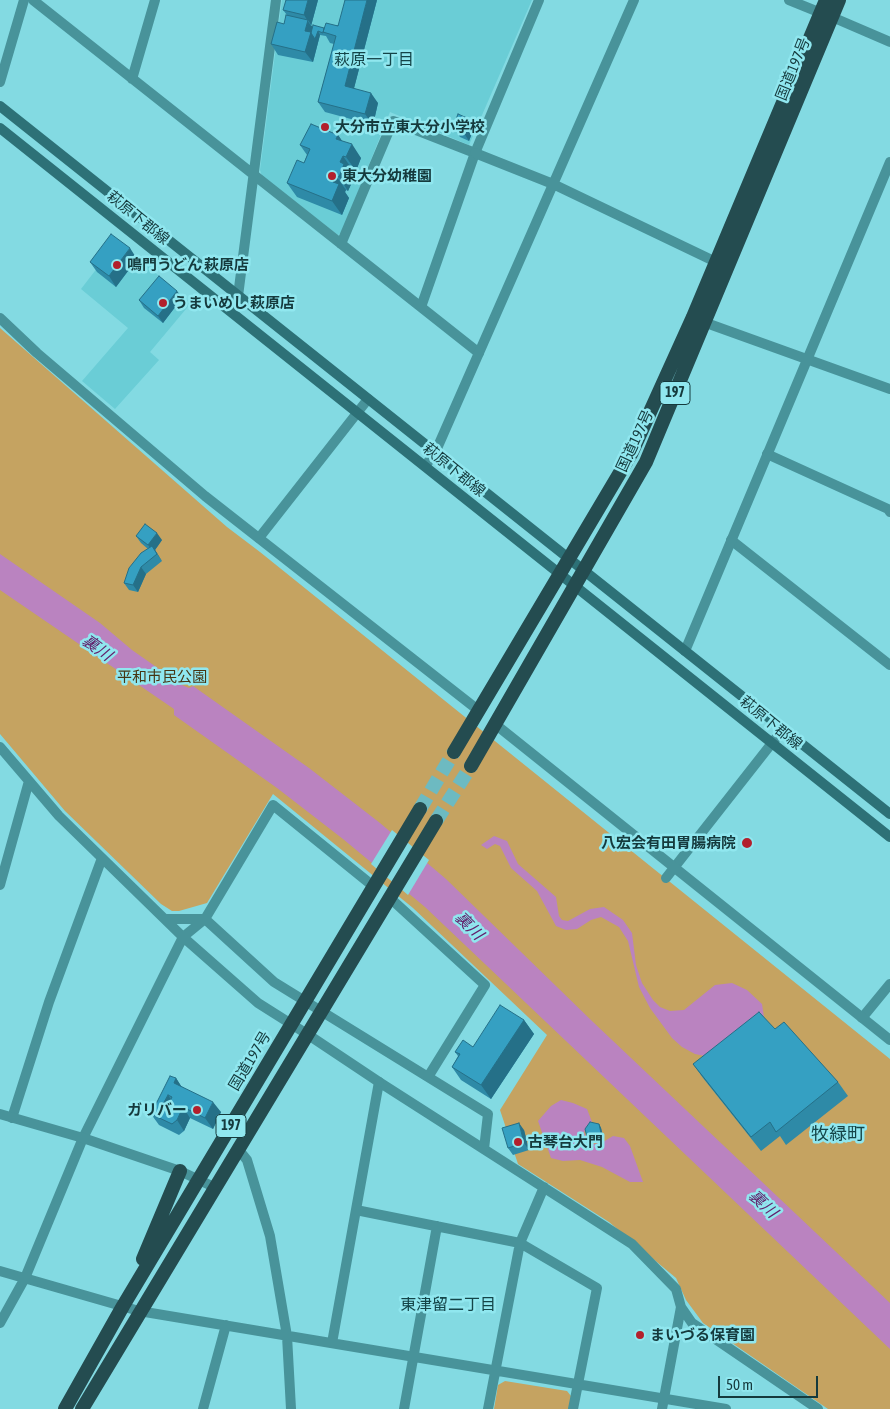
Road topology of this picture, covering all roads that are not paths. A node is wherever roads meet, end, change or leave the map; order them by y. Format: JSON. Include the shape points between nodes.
{"nodes":[{"id":1,"x":24,"y":0,"type":"edge"},
{"id":2,"x":32,"y":0,"type":"edge"},
{"id":3,"x":155,"y":0,"type":"edge"},
{"id":4,"x":276,"y":0,"type":"edge"},
{"id":5,"x":539,"y":0,"type":"edge"},
{"id":6,"x":634,"y":0,"type":"edge"},
{"id":7,"x":789,"y":0,"type":"edge"},
{"id":8,"x":839,"y":0,"type":"edge"},
{"id":9,"x":826,"y":10,"type":"edge"},
{"id":10,"x":890,"y":42,"type":"edge"},
{"id":11,"x":132,"y":79,"type":"junction"},
{"id":12,"x":0,"y":82,"type":"edge"},
{"id":13,"x":0,"y":106,"type":"edge"},
{"id":14,"x":0,"y":128,"type":"edge"},
{"id":15,"x":475,"y":153,"type":"junction"},
{"id":16,"x":890,"y":162,"type":"edge"},
{"id":17,"x":254,"y":175,"type":"junction"},
{"id":18,"x":553,"y":184,"type":"junction"},
{"id":19,"x":341,"y":244,"type":"junction"},
{"id":20,"x":716,"y":262,"type":"junction"},
{"id":21,"x":238,"y":296,"type":"junction"},
{"id":22,"x":421,"y":308,"type":"junction"},
{"id":23,"x":228,"y":310,"type":"junction"},
{"id":24,"x":0,"y":318,"type":"edge"},
{"id":25,"x":699,"y":320,"type":"junction"},
{"id":26,"x":479,"y":353,"type":"junction"},
{"id":27,"x":807,"y":359,"type":"junction"},
{"id":28,"x":890,"y":389,"type":"edge"},
{"id":29,"x":368,"y":399,"type":"junction"},
{"id":30,"x":358,"y":412,"type":"junction"},
{"id":31,"x":435,"y":452,"type":"junction"},
{"id":32,"x":767,"y":454,"type":"junction"},
{"id":33,"x":425,"y":466,"type":"junction"},
{"id":34,"x":890,"y":512,"type":"edge"},
{"id":35,"x":258,"y":538,"type":"junction"},
{"id":36,"x":731,"y":540,"type":"junction"},
{"id":37,"x":568,"y":558,"type":"junction"},
{"id":38,"x":584,"y":570,"type":"junction"},
{"id":39,"x":559,"y":573,"type":"junction"},
{"id":40,"x":576,"y":586,"type":"junction"},
{"id":41,"x":684,"y":651,"type":"junction"},
{"id":42,"x":889,"y":663,"type":"edge"},
{"id":43,"x":478,"y":710,"type":"junction"},
{"id":44,"x":495,"y":724,"type":"junction"},
{"id":45,"x":783,"y":729,"type":"junction"},
{"id":46,"x":772,"y":743,"type":"junction"},
{"id":47,"x":0,"y":747,"type":"edge"},
{"id":48,"x":454,"y":752,"type":"tunnel mouth"},
{"id":49,"x":471,"y":766,"type":"tunnel mouth"},
{"id":50,"x":29,"y":781,"type":"junction"},
{"id":51,"x":420,"y":809,"type":"tunnel mouth"},
{"id":52,"x":890,"y":814,"type":"edge"},
{"id":53,"x":436,"y":821,"type":"tunnel mouth"},
{"id":54,"x":890,"y":837,"type":"edge"},
{"id":55,"x":0,"y":842,"type":"edge"},
{"id":56,"x":11,"y":845,"type":"junction"},
{"id":57,"x":102,"y":858,"type":"junction"},
{"id":58,"x":674,"y":868,"type":"junction"},
{"id":59,"x":666,"y":878,"type":"dead end"},
{"id":60,"x":377,"y":879,"type":"junction"},
{"id":61,"x":0,"y":885,"type":"edge"},
{"id":62,"x":393,"y":892,"type":"junction"},
{"id":63,"x":165,"y":919,"type":"junction"},
{"id":64,"x":204,"y":919,"type":"junction"},
{"id":65,"x":183,"y":937,"type":"junction"},
{"id":66,"x":890,"y":984,"type":"edge"},
{"id":67,"x":305,"y":1001,"type":"junction"},
{"id":68,"x":322,"y":1011,"type":"junction"},
{"id":69,"x":862,"y":1018,"type":"junction"},
{"id":70,"x":291,"y":1024,"type":"junction"},
{"id":71,"x":307,"y":1034,"type":"junction"},
{"id":72,"x":890,"y":1040,"type":"edge"},
{"id":73,"x":428,"y":1077,"type":"junction"},
{"id":74,"x":379,"y":1082,"type":"junction"},
{"id":75,"x":0,"y":1114,"type":"edge"},
{"id":76,"x":12,"y":1118,"type":"junction"},
{"id":77,"x":83,"y":1138,"type":"junction"},
{"id":78,"x":238,"y":1149,"type":"junction"},
{"id":79,"x":484,"y":1149,"type":"junction"},
{"id":80,"x":180,"y":1171,"type":"junction"},
{"id":81,"x":199,"y":1179,"type":"junction"},
{"id":82,"x":214,"y":1187,"type":"junction"},
{"id":83,"x":544,"y":1187,"type":"junction"},
{"id":84,"x":356,"y":1210,"type":"junction"},
{"id":85,"x":437,"y":1226,"type":"junction"},
{"id":86,"x":520,"y":1243,"type":"junction"},
{"id":87,"x":0,"y":1271,"type":"edge"},
{"id":88,"x":25,"y":1278,"type":"junction"},
{"id":89,"x":123,"y":1306,"type":"junction"},
{"id":90,"x":681,"y":1307,"type":"junction"},
{"id":91,"x":140,"y":1311,"type":"junction"},
{"id":92,"x":0,"y":1323,"type":"edge"},
{"id":93,"x":226,"y":1325,"type":"junction"},
{"id":94,"x":287,"y":1336,"type":"junction"},
{"id":95,"x":332,"y":1343,"type":"junction"},
{"id":96,"x":413,"y":1357,"type":"junction"},
{"id":97,"x":496,"y":1371,"type":"junction"},
{"id":98,"x":578,"y":1384,"type":"junction"},
{"id":99,"x":663,"y":1404,"type":"edge"},
{"id":100,"x":65,"y":1409,"type":"edge"},
{"id":101,"x":82,"y":1409,"type":"edge"},
{"id":102,"x":203,"y":1409,"type":"edge"},
{"id":103,"x":291,"y":1409,"type":"edge"},
{"id":104,"x":404,"y":1409,"type":"edge"},
{"id":105,"x":488,"y":1409,"type":"edge"},
{"id":106,"x":573,"y":1409,"type":"edge"},
{"id":107,"x":726,"y":1409,"type":"edge"},
{"id":108,"x":818,"y":1409,"type":"edge"}],
"edges":[{"from":1,"to":12,"type":"street"},
{"from":2,"to":11,"type":"street"},
{"from":3,"to":11,"type":"street"},
{"from":4,"to":17,"type":"street"},
{"from":5,"to":15,"type":"street"},
{"from":6,"to":18,"type":"street"},
{"from":7,"to":9,"type":"street"},
{"from":8,"to":9,"type":"highway","name":"国道197号","number":"197"},
{"from":9,"to":10,"type":"street"},
{"from":9,"to":20,"type":"highway","name":"国道197号","number":"197"},
{"from":9,"to":25,"type":"highway","name":"国道197号","number":"197"},
{"from":11,"to":17,"type":"street"},
{"from":13,"to":21,"type":"main road","name":"萩原下郡線"},
{"from":14,"to":23,"type":"main road","name":"萩原下郡線"},
{"from":15,"to":18,"type":"street"},
{"from":15,"to":19,"type":"street","via":[[393,121]]},
{"from":15,"to":22,"type":"street"},
{"from":16,"to":27,"type":"street"},
{"from":17,"to":19,"type":"street"},
{"from":17,"to":21,"type":"street"},
{"from":18,"to":20,"type":"street"},
{"from":18,"to":26,"type":"street"},
{"from":19,"to":22,"type":"street"},
{"from":20,"to":25,"type":"highway","name":"国道197号","number":"197"},
{"from":21,"to":23,"type":"street"},
{"from":21,"to":29,"type":"main road","name":"萩原下郡線"},
{"from":22,"to":26,"type":"street"},
{"from":23,"to":30,"type":"main road","name":"萩原下郡線"},
{"from":24,"to":35,"type":"street","via":[[204,496]]},
{"from":25,"to":27,"type":"street"},
{"from":25,"to":37,"type":"highway","name":"国道197号","number":"197","via":[[631,454]]},
{"from":25,"to":38,"type":"highway","name":"国道197号","number":"197","via":[[646,462]]},
{"from":26,"to":31,"type":"street"},
{"from":27,"to":28,"type":"street"},
{"from":27,"to":32,"type":"street"},
{"from":29,"to":30,"type":"street"},
{"from":29,"to":31,"type":"main road","name":"萩原下郡線"},
{"from":30,"to":33,"type":"main road","name":"萩原下郡線"},
{"from":30,"to":35,"type":"street"},
{"from":31,"to":33,"type":"street"},
{"from":31,"to":37,"type":"main road","name":"萩原下郡線"},
{"from":32,"to":34,"type":"street"},
{"from":32,"to":36,"type":"street"},
{"from":33,"to":39,"type":"main road","name":"萩原下郡線"},
{"from":35,"to":43,"type":"street"},
{"from":36,"to":41,"type":"street"},
{"from":36,"to":42,"type":"street"},
{"from":37,"to":38,"type":"main road","name":"萩原下郡線"},
{"from":37,"to":39,"type":"highway","name":"国道197号","number":"197"},
{"from":38,"to":40,"type":"highway","name":"国道197号","number":"197"},
{"from":38,"to":41,"type":"main road","name":"萩原下郡線"},
{"from":39,"to":40,"type":"main road","name":"萩原下郡線"},
{"from":39,"to":43,"type":"highway","name":"国道197号","number":"197"},
{"from":40,"to":44,"type":"highway","name":"国道197号","number":"197"},
{"from":40,"to":46,"type":"main road","name":"萩原下郡線"},
{"from":41,"to":45,"type":"main road","name":"萩原下郡線"},
{"from":43,"to":48,"type":"highway","name":"国道197号","number":"197"},
{"from":44,"to":49,"type":"highway","name":"国道197号","number":"197"},
{"from":44,"to":58,"type":"street"},
{"from":45,"to":46,"type":"street"},
{"from":45,"to":52,"type":"main road","name":"萩原下郡線"},
{"from":46,"to":54,"type":"main road","name":"萩原下郡線"},
{"from":46,"to":58,"type":"street"},
{"from":47,"to":50,"type":"street"},
{"from":50,"to":56,"type":"street"},
{"from":50,"to":57,"type":"street"},
{"from":51,"to":60,"type":"highway","name":"国道197号","number":"197"},
{"from":53,"to":62,"type":"highway","number":"197"},
{"from":55,"to":56,"type":"street"},
{"from":56,"to":61,"type":"street"},
{"from":57,"to":63,"type":"street"},
{"from":57,"to":76,"type":"street"},
{"from":58,"to":59,"type":"street"},
{"from":58,"to":69,"type":"street"},
{"from":60,"to":64,"type":"street","via":[[273,805]]},
{"from":60,"to":67,"type":"highway","name":"国道197号","number":"197"},
{"from":62,"to":68,"type":"highway","number":"197"},
{"from":62,"to":73,"type":"street","via":[[485,985]]},
{"from":63,"to":64,"type":"street"},
{"from":63,"to":65,"type":"street"},
{"from":64,"to":65,"type":"street"},
{"from":64,"to":67,"type":"street","via":[[274,982]]},
{"from":65,"to":70,"type":"street","via":[[258,1003]]},
{"from":65,"to":77,"type":"street"},
{"from":66,"to":69,"type":"street"},
{"from":67,"to":68,"type":"street"},
{"from":67,"to":70,"type":"highway","name":"国道197号","number":"197"},
{"from":68,"to":71,"type":"highway","number":"197"},
{"from":68,"to":73,"type":"street"},
{"from":69,"to":72,"type":"street"},
{"from":70,"to":71,"type":"street"},
{"from":70,"to":81,"type":"highway","name":"国道197号","number":"197"},
{"from":71,"to":74,"type":"street"},
{"from":71,"to":78,"type":"highway","number":"197"},
{"from":73,"to":79,"type":"street","via":[[488,1114]]},
{"from":74,"to":79,"type":"street"},
{"from":74,"to":84,"type":"street"},
{"from":75,"to":76,"type":"street"},
{"from":76,"to":77,"type":"street"},
{"from":77,"to":80,"type":"street"},
{"from":77,"to":88,"type":"street"},
{"from":78,"to":82,"type":"highway","number":"197"},
{"from":78,"to":94,"type":"street","via":[[247,1160],[270,1236]]},
{"from":79,"to":83,"type":"street"},
{"from":80,"to":81,"type":"street"},
{"from":80,"to":89,"type":"highway","number":"197"},
{"from":81,"to":82,"type":"street"},
{"from":81,"to":89,"type":"highway","name":"国道197号","number":"197"},
{"from":82,"to":91,"type":"highway","number":"197"},
{"from":83,"to":86,"type":"street"},
{"from":83,"to":90,"type":"street","via":[[632,1244],[676,1289]]},
{"from":84,"to":85,"type":"street"},
{"from":84,"to":95,"type":"street"},
{"from":85,"to":86,"type":"street"},
{"from":85,"to":96,"type":"street"},
{"from":86,"to":97,"type":"street"},
{"from":86,"to":98,"type":"street","via":[[597,1288]]},
{"from":87,"to":88,"type":"street"},
{"from":88,"to":89,"type":"street"},
{"from":88,"to":92,"type":"street"},
{"from":89,"to":91,"type":"street"},
{"from":89,"to":100,"type":"highway","name":"国道197号","number":"197"},
{"from":90,"to":99,"type":"street"},
{"from":90,"to":108,"type":"street","via":[[692,1323]]},
{"from":91,"to":93,"type":"street"},
{"from":91,"to":101,"type":"highway","number":"197"},
{"from":93,"to":94,"type":"street"},
{"from":93,"to":102,"type":"street"},
{"from":94,"to":95,"type":"street"},
{"from":94,"to":103,"type":"street"},
{"from":95,"to":96,"type":"street"},
{"from":96,"to":97,"type":"street"},
{"from":96,"to":104,"type":"street"},
{"from":97,"to":98,"type":"street"},
{"from":97,"to":105,"type":"street"},
{"from":98,"to":99,"type":"street"},
{"from":98,"to":106,"type":"street"},
{"from":99,"to":107,"type":"street"}]}
